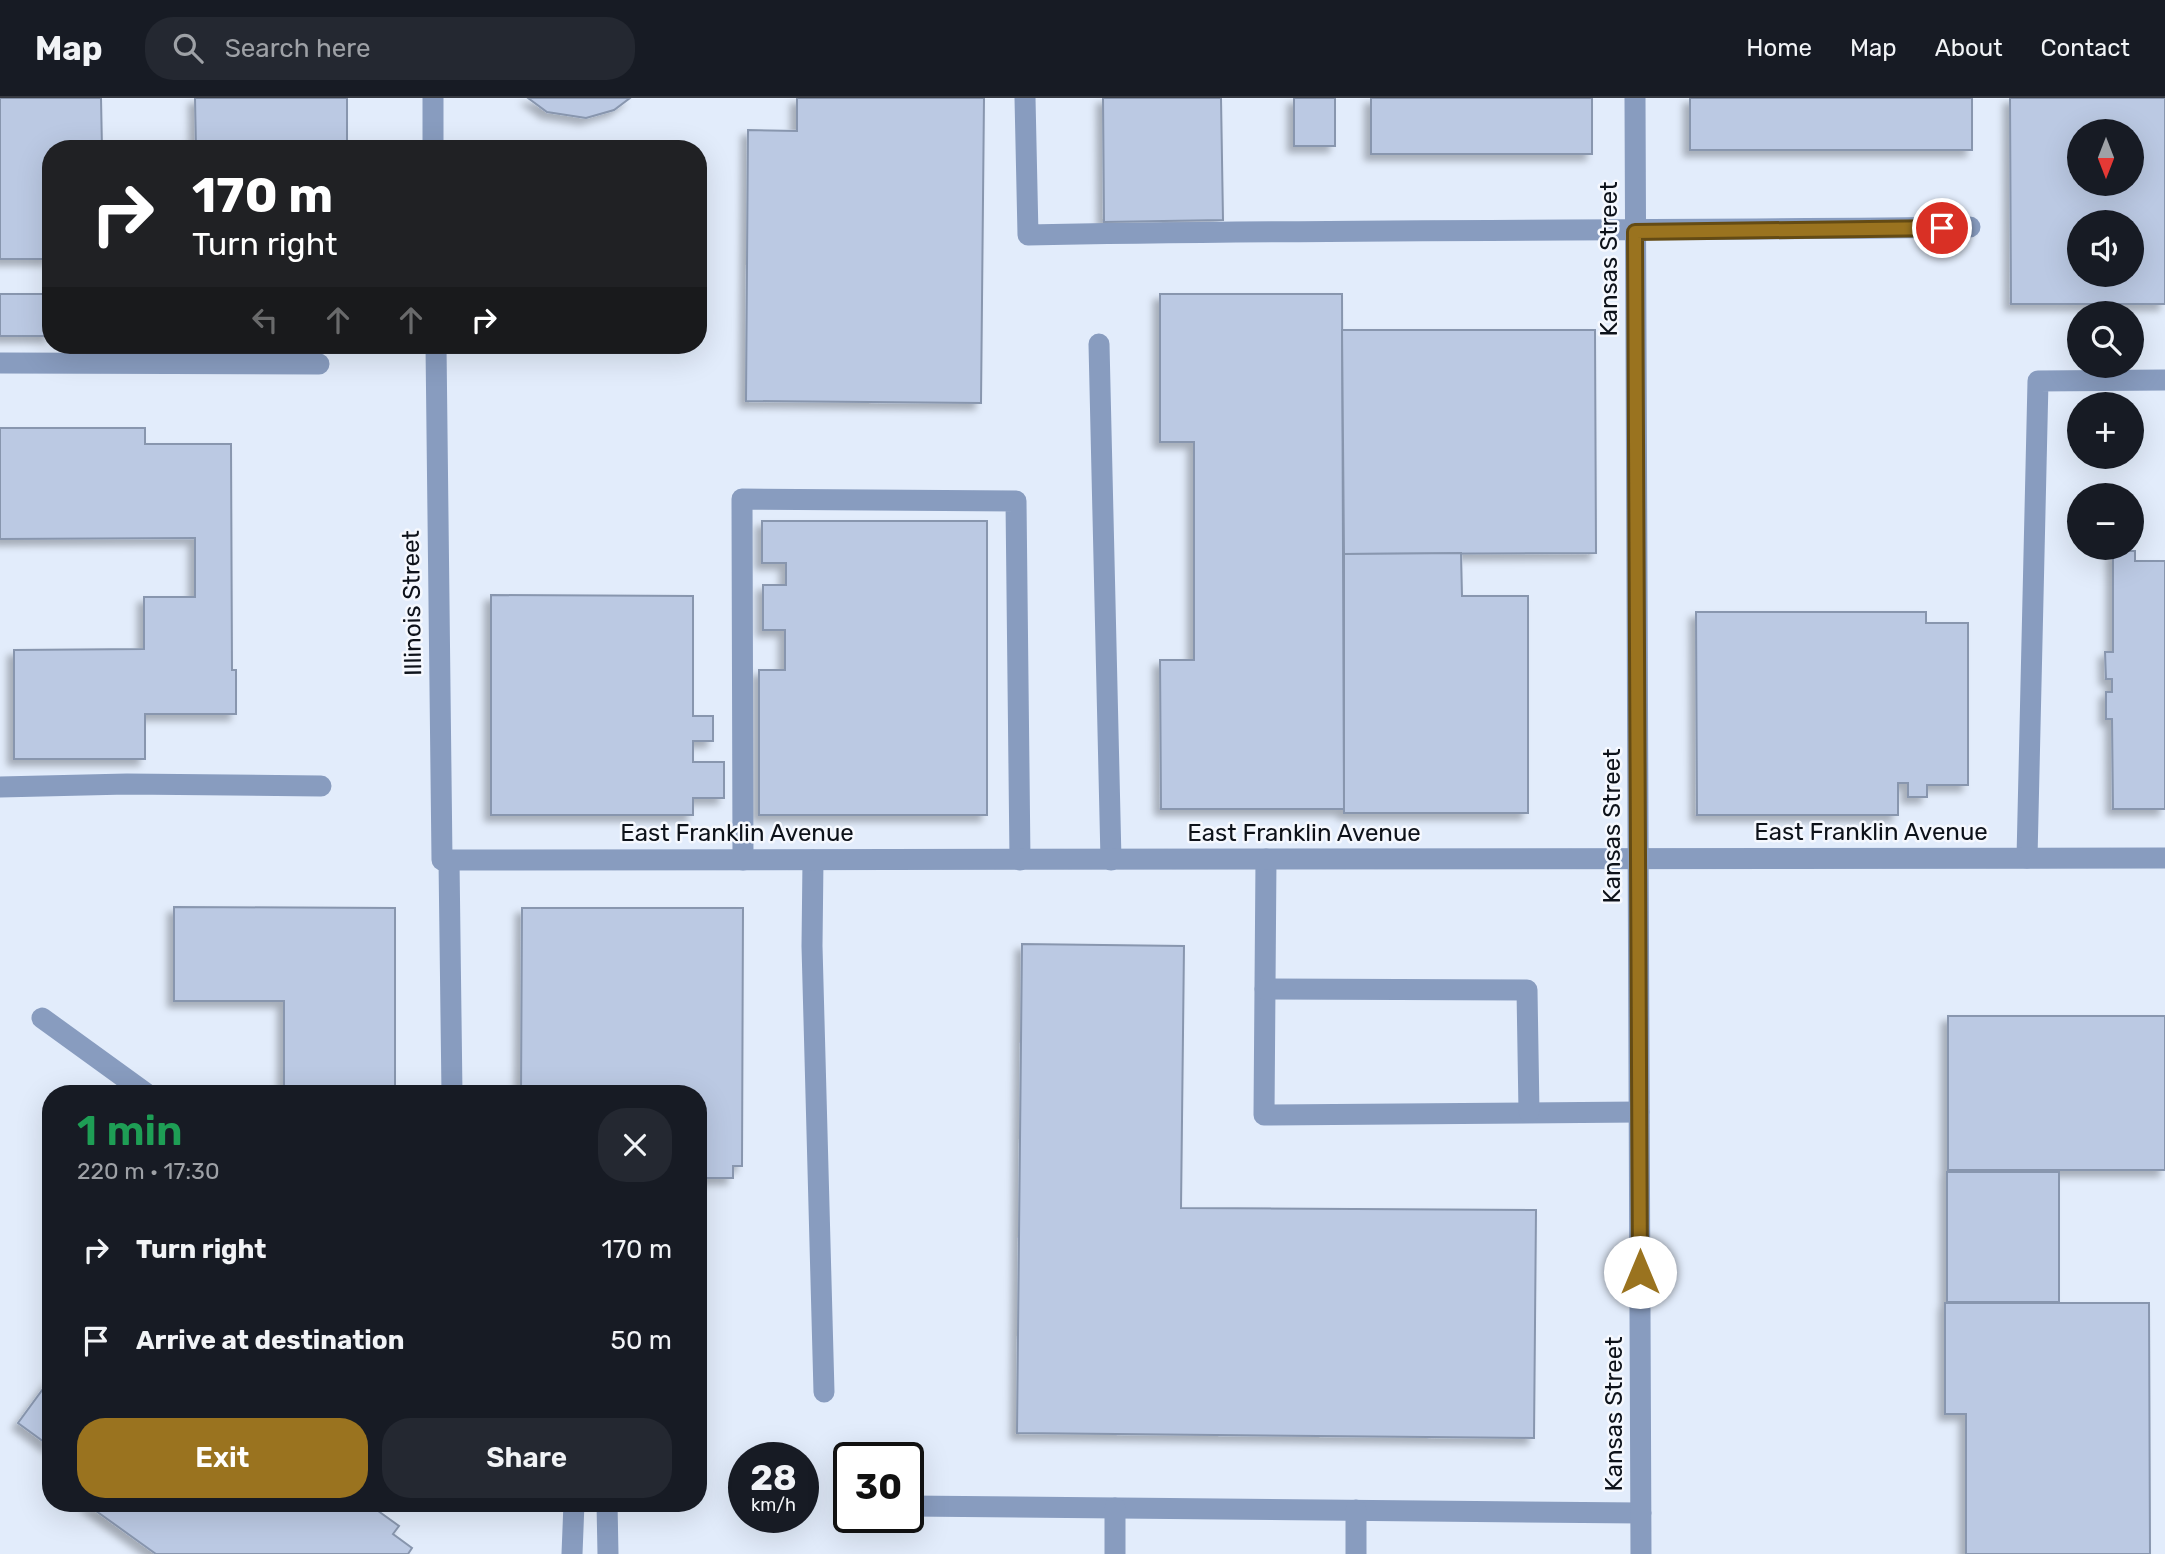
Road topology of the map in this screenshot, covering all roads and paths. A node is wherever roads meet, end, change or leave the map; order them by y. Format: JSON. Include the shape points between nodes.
{"nodes":[{"id":1,"x":433,"y":98,"type":"edge"},
{"id":2,"x":1025,"y":98,"type":"edge"},
{"id":3,"x":1635,"y":98,"type":"edge"},
{"id":4,"x":433,"y":140,"type":"edge"},
{"id":5,"x":1970,"y":227,"type":"dead end"},
{"id":6,"x":1635,"y":232,"type":"junction"},
{"id":7,"x":1098,"y":344,"type":"dead end"},
{"id":8,"x":436,"y":354,"type":"edge"},
{"id":9,"x":0,"y":363,"type":"edge"},
{"id":10,"x":319,"y":364,"type":"dead end"},
{"id":11,"x":2165,"y":380,"type":"edge"},
{"id":12,"x":321,"y":786,"type":"dead end"},
{"id":13,"x":0,"y":787,"type":"edge"},
{"id":14,"x":1638,"y":858,"type":"junction"},
{"id":15,"x":2027,"y":858,"type":"junction"},
{"id":16,"x":2165,"y":858,"type":"edge"},
{"id":17,"x":1266,"y":859,"type":"junction"},
{"id":18,"x":446,"y":860,"type":"junction"},
{"id":19,"x":743,"y":860,"type":"junction"},
{"id":20,"x":813,"y":860,"type":"junction"},
{"id":21,"x":1020,"y":860,"type":"junction"},
{"id":22,"x":1111,"y":860,"type":"junction"},
{"id":23,"x":1265,"y":989,"type":"junction"},
{"id":24,"x":42,"y":1018,"type":"dead end"},
{"id":25,"x":135,"y":1085,"type":"edge"},
{"id":26,"x":452,"y":1085,"type":"edge"},
{"id":27,"x":1528,"y":1112,"type":"junction"},
{"id":28,"x":1639,"y":1112,"type":"junction"},
{"id":29,"x":824,"y":1392,"type":"dead end"},
{"id":30,"x":924,"y":1506,"type":"edge"},
{"id":31,"x":1115,"y":1508,"type":"junction"},
{"id":32,"x":1356,"y":1510,"type":"junction"},
{"id":33,"x":574,"y":1512,"type":"edge"},
{"id":34,"x":607,"y":1512,"type":"edge"},
{"id":35,"x":1641,"y":1513,"type":"junction"},
{"id":36,"x":572,"y":1554,"type":"edge"},
{"id":37,"x":608,"y":1554,"type":"edge"},
{"id":38,"x":1115,"y":1554,"type":"edge"},
{"id":39,"x":1356,"y":1554,"type":"edge"},
{"id":40,"x":1641,"y":1554,"type":"edge"}],
"edges":[{"from":1,"to":4,"type":"street"},
{"from":2,"to":6,"type":"street","via":[[1028,235],[1330,230]]},
{"from":3,"to":6,"type":"street","name":"Kansas Street"},
{"from":5,"to":6,"type":"street"},
{"from":6,"to":14,"type":"street","name":"Kansas Street"},
{"from":7,"to":22,"type":"street"},
{"from":8,"to":18,"type":"street","name":"Illinois Street"},
{"from":9,"to":10,"type":"street"},
{"from":11,"to":15,"type":"street","via":[[2038,381]]},
{"from":12,"to":13,"type":"street"},
{"from":14,"to":15,"type":"street","name":"East Franklin Avenue"},
{"from":14,"to":17,"type":"street","name":"East Franklin Avenue"},
{"from":14,"to":28,"type":"street","name":"Kansas Street"},
{"from":15,"to":16,"type":"street","name":"East Franklin Avenue"},
{"from":17,"to":22,"type":"street","name":"East Franklin Avenue"},
{"from":17,"to":23,"type":"street"},
{"from":18,"to":19,"type":"street","name":"East Franklin Avenue"},
{"from":18,"to":26,"type":"street","name":"Illinois Street"},
{"from":19,"to":20,"type":"street","name":"East Franklin Avenue"},
{"from":19,"to":21,"type":"street","via":[[742,499],[1016,501]]},
{"from":20,"to":21,"type":"street","name":"East Franklin Avenue"},
{"from":20,"to":29,"type":"street","via":[[811,946]]},
{"from":21,"to":22,"type":"street","name":"East Franklin Avenue"},
{"from":23,"to":27,"type":"street","via":[[1527,990]]},
{"from":23,"to":27,"type":"street","via":[[1264,1115]]},
{"from":24,"to":25,"type":"street"},
{"from":27,"to":28,"type":"street"},
{"from":28,"to":35,"type":"street","name":"Kansas Street"},
{"from":30,"to":31,"type":"street"},
{"from":31,"to":32,"type":"street"},
{"from":31,"to":38,"type":"street"},
{"from":32,"to":35,"type":"street"},
{"from":32,"to":39,"type":"street"},
{"from":33,"to":36,"type":"street"},
{"from":34,"to":37,"type":"street"},
{"from":35,"to":40,"type":"street","name":"Kansas Street"}]}
